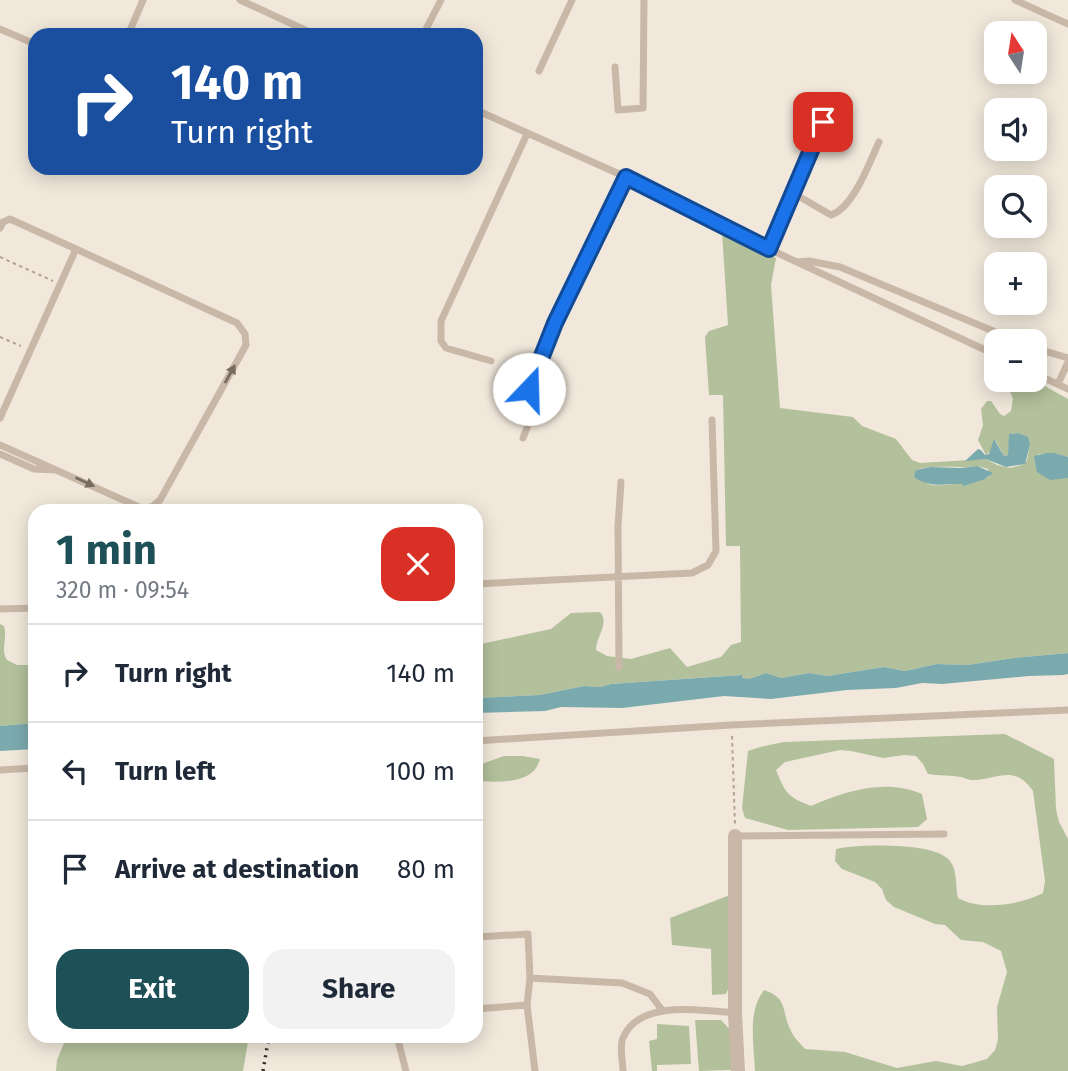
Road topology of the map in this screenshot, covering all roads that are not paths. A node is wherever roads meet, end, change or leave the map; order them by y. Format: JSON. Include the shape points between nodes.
{"nodes":[{"id":1,"x":143,"y":0,"type":"edge"},
{"id":2,"x":240,"y":0,"type":"edge"},
{"id":3,"x":440,"y":0,"type":"edge"},
{"id":4,"x":572,"y":0,"type":"edge"},
{"id":5,"x":644,"y":0,"type":"edge"},
{"id":6,"x":1015,"y":0,"type":"edge"},
{"id":7,"x":1068,"y":24,"type":"edge"},
{"id":8,"x":131,"y":28,"type":"edge"},
{"id":9,"x":301,"y":28,"type":"edge"},
{"id":10,"x":426,"y":28,"type":"edge"},
{"id":11,"x":0,"y":29,"type":"edge"},
{"id":12,"x":28,"y":41,"type":"edge"},
{"id":13,"x":615,"y":67,"type":"dead end"},
{"id":14,"x":539,"y":71,"type":"dead end"},
{"id":15,"x":483,"y":113,"type":"edge"},
{"id":16,"x":823,"y":122,"type":"dead end"},
{"id":17,"x":527,"y":134,"type":"junction"},
{"id":18,"x":879,"y":142,"type":"dead end"},
{"id":19,"x":626,"y":177,"type":"junction"},
{"id":20,"x":793,"y":194,"type":"junction"},
{"id":21,"x":0,"y":228,"type":"edge"},
{"id":22,"x":76,"y":249,"type":"junction"},
{"id":23,"x":769,"y":249,"type":"junction"},
{"id":24,"x":796,"y":262,"type":"junction"},
{"id":25,"x":988,"y":329,"type":"edge"},
{"id":26,"x":984,"y":349,"type":"edge"},
{"id":27,"x":1047,"y":353,"type":"edge"},
{"id":28,"x":1068,"y":360,"type":"edge"},
{"id":29,"x":491,"y":362,"type":"dead end"},
{"id":30,"x":1047,"y":379,"type":"edge"},
{"id":31,"x":1058,"y":384,"type":"junction"},
{"id":32,"x":1068,"y":389,"type":"edge"},
{"id":33,"x":0,"y":418,"type":"edge"},
{"id":34,"x":712,"y":420,"type":"dead end"},
{"id":35,"x":523,"y":439,"type":"dead end"},
{"id":36,"x":0,"y":444,"type":"edge"},
{"id":37,"x":0,"y":454,"type":"edge"},
{"id":38,"x":59,"y":470,"type":"junction"},
{"id":39,"x":621,"y":482,"type":"dead end"},
{"id":40,"x":132,"y":504,"type":"edge"},
{"id":41,"x":155,"y":504,"type":"edge"},
{"id":42,"x":619,"y":577,"type":"junction"},
{"id":43,"x":483,"y":584,"type":"edge"},
{"id":44,"x":28,"y":608,"type":"edge"},
{"id":45,"x":0,"y":609,"type":"edge"},
{"id":46,"x":619,"y":667,"type":"dead end"},
{"id":47,"x":1068,"y":710,"type":"edge"},
{"id":48,"x":483,"y":741,"type":"edge"},
{"id":49,"x":28,"y":768,"type":"edge"},
{"id":50,"x":0,"y":770,"type":"edge"},
{"id":51,"x":944,"y":834,"type":"dead end"},
{"id":52,"x":735,"y":836,"type":"joint"},
{"id":53,"x":483,"y":937,"type":"edge"},
{"id":54,"x":530,"y":978,"type":"junction"},
{"id":55,"x":527,"y":1005,"type":"junction"},
{"id":56,"x":483,"y":1008,"type":"edge"},
{"id":57,"x":662,"y":1010,"type":"junction"},
{"id":58,"x":736,"y":1014,"type":"junction"},
{"id":59,"x":399,"y":1043,"type":"edge"},
{"id":60,"x":406,"y":1071,"type":"edge"},
{"id":61,"x":536,"y":1071,"type":"edge"},
{"id":62,"x":623,"y":1071,"type":"edge"},
{"id":63,"x":738,"y":1071,"type":"edge"}],
"edges":[{"from":1,"to":8,"type":"lane"},
{"from":2,"to":9,"type":"lane"},
{"from":3,"to":10,"type":"lane"},
{"from":4,"to":14,"type":"lane"},
{"from":5,"to":13,"type":"lane","via":[[643,108],[618,110]]},
{"from":6,"to":7,"type":"lane"},
{"from":11,"to":12,"type":"lane"},
{"from":15,"to":17,"type":"lane"},
{"from":16,"to":20,"type":"lane"},
{"from":17,"to":19,"type":"lane"},
{"from":17,"to":29,"type":"lane","via":[[441,321],[441,341],[446,348]]},
{"from":18,"to":20,"type":"lane","via":[[850,200],[839,212],[831,215]]},
{"from":19,"to":23,"type":"lane"},
{"from":19,"to":35,"type":"lane","via":[[546,345],[529,389],[538,400]]},
{"from":20,"to":23,"type":"lane"},
{"from":21,"to":22,"type":"lane","via":[[10,219]]},
{"from":22,"to":33,"type":"lane"},
{"from":41,"to":22,"type":"lane","one_way":true,"via":[[246,345],[246,334],[237,323]]},
{"from":23,"to":24,"type":"lane"},
{"from":24,"to":25,"type":"lane","via":[[840,267]]},
{"from":24,"to":26,"type":"lane"},
{"from":27,"to":28,"type":"lane"},
{"from":28,"to":31,"type":"lane"},
{"from":30,"to":31,"type":"lane"},
{"from":31,"to":32,"type":"lane"},
{"from":34,"to":42,"type":"lane","via":[[716,551],[708,565],[692,573]]},
{"from":36,"to":38,"type":"lane"},
{"from":37,"to":38,"type":"lane","via":[[34,469]]},
{"from":38,"to":40,"type":"lane","one_way":true},
{"from":39,"to":42,"type":"lane"},
{"from":42,"to":43,"type":"lane"},
{"from":42,"to":46,"type":"lane"},
{"from":44,"to":45,"type":"lane"},
{"from":47,"to":48,"type":"lane"},
{"from":49,"to":50,"type":"lane"},
{"from":51,"to":52,"type":"lane"},
{"from":52,"to":58,"type":"street"},
{"from":53,"to":54,"type":"lane","via":[[528,934]]},
{"from":54,"to":55,"type":"lane"},
{"from":54,"to":57,"type":"lane","via":[[622,983],[650,995]]},
{"from":55,"to":56,"type":"lane"},
{"from":55,"to":61,"type":"lane"},
{"from":57,"to":58,"type":"lane","via":[[692,1008]]},
{"from":57,"to":62,"type":"lane","via":[[633,1023],[622,1040]]},
{"from":58,"to":63,"type":"street"},
{"from":59,"to":60,"type":"lane"}]}
